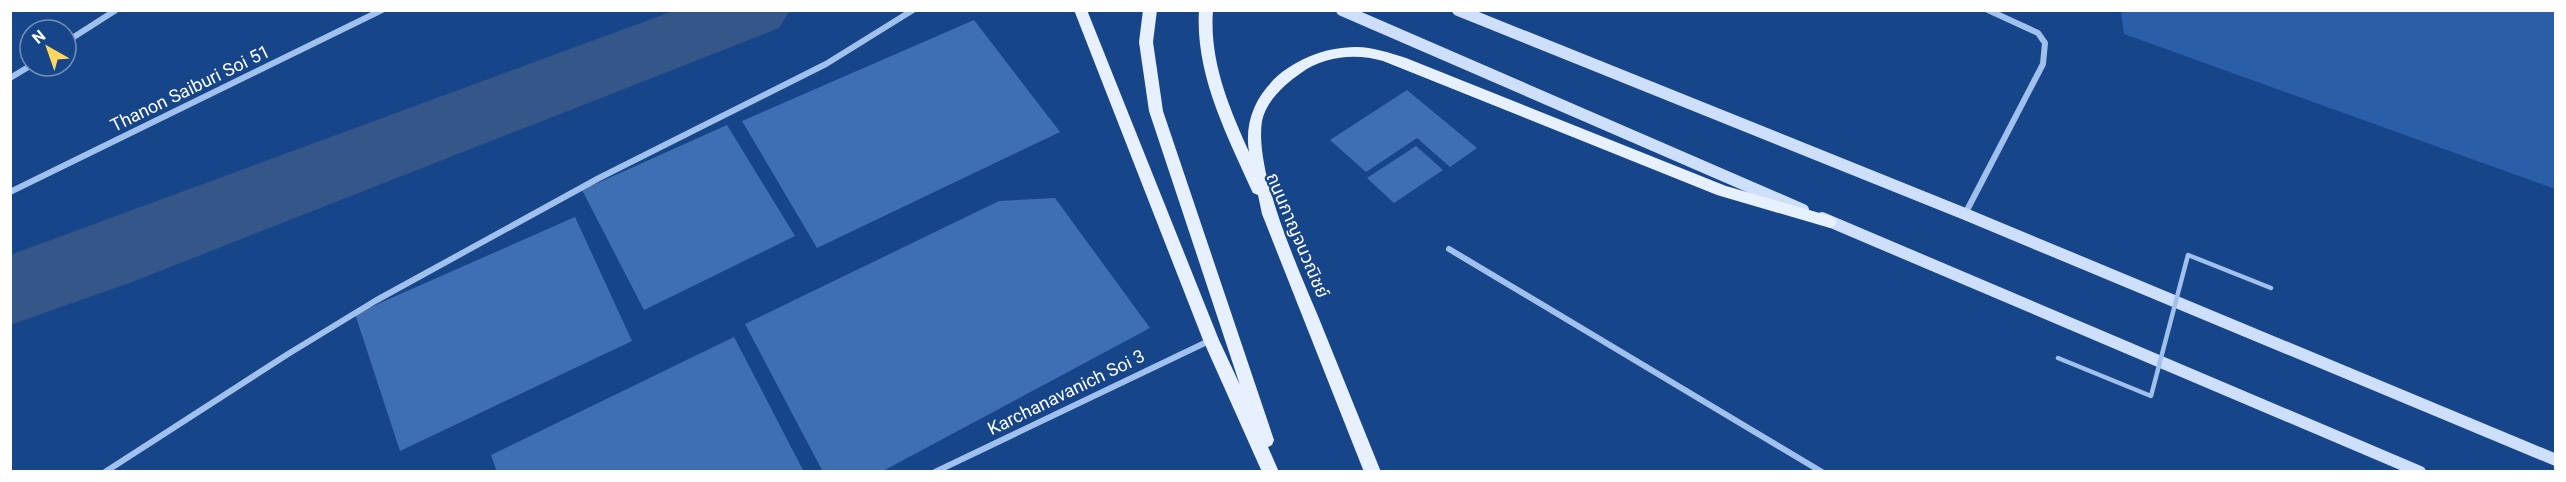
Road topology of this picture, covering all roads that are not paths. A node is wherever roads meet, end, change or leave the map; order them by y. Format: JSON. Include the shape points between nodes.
{"nodes":[{"id":1,"x":116,"y":10,"type":"edge"},
{"id":2,"x":382,"y":10,"type":"edge"},
{"id":3,"x":913,"y":10,"type":"edge"},
{"id":4,"x":1080,"y":10,"type":"edge"},
{"id":5,"x":1150,"y":10,"type":"edge"},
{"id":6,"x":1206,"y":10,"type":"edge"},
{"id":7,"x":1342,"y":10,"type":"edge"},
{"id":8,"x":1458,"y":10,"type":"edge"},
{"id":9,"x":1988,"y":10,"type":"edge"},
{"id":10,"x":78,"y":34,"type":"edge"},
{"id":11,"x":10,"y":192,"type":"edge"},
{"id":12,"x":1965,"y":214,"type":"junction"},
{"id":13,"x":1273,"y":222,"type":"junction"},
{"id":14,"x":1830,"y":222,"type":"junction"},
{"id":15,"x":1449,"y":249,"type":"dead end"},
{"id":16,"x":2271,"y":288,"type":"dead end"},
{"id":17,"x":1210,"y":340,"type":"junction"},
{"id":18,"x":2058,"y":358,"type":"dead end"},
{"id":19,"x":2556,"y":460,"type":"edge"},
{"id":20,"x":105,"y":471,"type":"edge"},
{"id":21,"x":935,"y":471,"type":"edge"},
{"id":22,"x":1271,"y":471,"type":"edge"},
{"id":23,"x":1276,"y":471,"type":"edge"},
{"id":24,"x":1373,"y":471,"type":"edge"},
{"id":25,"x":1822,"y":471,"type":"edge"},
{"id":26,"x":2420,"y":471,"type":"edge"}],
"edges":[{"from":1,"to":10,"type":"street"},
{"from":2,"to":11,"type":"street","name":"Thanon Saiburi Soi 51"},
{"from":3,"to":20,"type":"street","via":[[870,40],[782,89],[567,195],[349,317]]},
{"from":4,"to":17,"type":"main road"},
{"from":5,"to":23,"type":"main road","via":[[1146,42],[1156,111]]},
{"from":6,"to":13,"type":"main road","name":"ถนนกาญจนวณิชย์","via":[[1203,26],[1222,107]]},
{"from":7,"to":14,"type":"main road"},
{"from":8,"to":12,"type":"main road"},
{"from":9,"to":12,"type":"street","via":[[2038,33],[2045,43],[2043,64]]},
{"from":12,"to":19,"type":"main road"},
{"from":13,"to":14,"type":"main road","via":[[1256,148],[1254,122],[1262,104],[1274,89],[1311,60],[1338,53],[1366,52],[1401,61],[1722,191]]},
{"from":13,"to":24,"type":"main road","name":"ถนนกาญจนวณิชย์"},
{"from":14,"to":26,"type":"main road"},
{"from":15,"to":25,"type":"street"},
{"from":16,"to":18,"type":"lane","bridge":true,"via":[[2188,255],[2151,396]]},
{"from":17,"to":21,"type":"street","name":"Karchanavanich Soi 3"},
{"from":17,"to":22,"type":"main road"}]}
